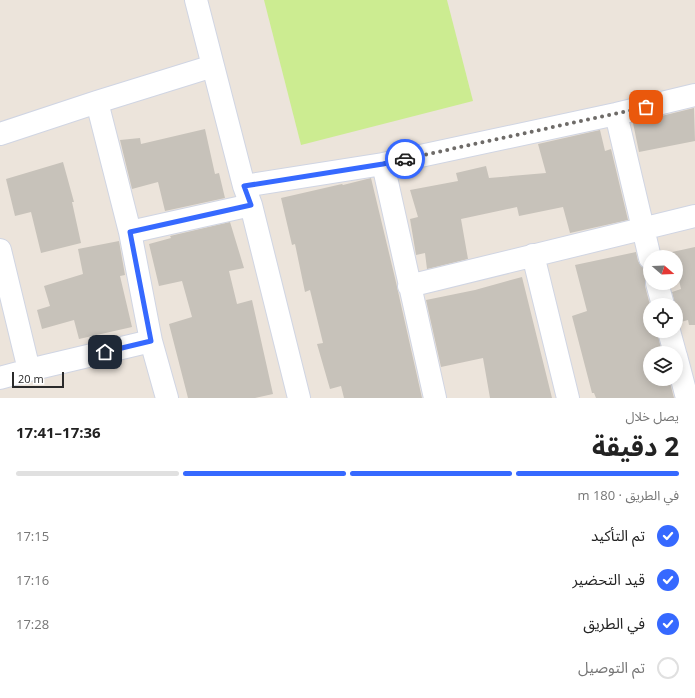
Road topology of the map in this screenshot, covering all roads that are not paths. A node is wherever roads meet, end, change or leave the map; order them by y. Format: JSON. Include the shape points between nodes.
{"nodes":[{"id":1,"x":196,"y":0,"type":"edge"},
{"id":2,"x":213,"y":66,"type":"junction"},
{"id":3,"x":695,"y":95,"type":"edge"},
{"id":4,"x":97,"y":102,"type":"junction"},
{"id":5,"x":616,"y":114,"type":"junction"},
{"id":6,"x":0,"y":134,"type":"edge"},
{"id":7,"x":383,"y":164,"type":"junction"},
{"id":8,"x":247,"y":196,"type":"junction"},
{"id":9,"x":695,"y":216,"type":"edge"},
{"id":10,"x":642,"y":229,"type":"junction"},
{"id":11,"x":130,"y":232,"type":"junction"},
{"id":12,"x":0,"y":250,"type":"edge"},
{"id":13,"x":648,"y":250,"type":"edge"},
{"id":14,"x":533,"y":255,"type":"junction"},
{"id":15,"x":409,"y":286,"type":"junction"},
{"id":16,"x":151,"y":341,"type":"junction"},
{"id":17,"x":29,"y":370,"type":"junction"},
{"id":18,"x":0,"y":378,"type":"edge"},
{"id":19,"x":683,"y":382,"type":"edge"},
{"id":20,"x":167,"y":398,"type":"edge"},
{"id":21,"x":299,"y":398,"type":"edge"},
{"id":22,"x":435,"y":398,"type":"edge"},
{"id":23,"x":568,"y":398,"type":"edge"},
{"id":24,"x":687,"y":398,"type":"edge"}],
"edges":[{"from":1,"to":2,"type":"street"},
{"from":2,"to":4,"type":"street"},
{"from":2,"to":8,"type":"street"},
{"from":3,"to":5,"type":"street"},
{"from":4,"to":6,"type":"street"},
{"from":4,"to":11,"type":"street"},
{"from":5,"to":7,"type":"street"},
{"from":5,"to":10,"type":"street"},
{"from":7,"to":8,"type":"street"},
{"from":7,"to":15,"type":"street"},
{"from":8,"to":11,"type":"street"},
{"from":8,"to":21,"type":"street"},
{"from":9,"to":10,"type":"street"},
{"from":10,"to":13,"type":"street"},
{"from":10,"to":14,"type":"street"},
{"from":11,"to":16,"type":"street"},
{"from":12,"to":17,"type":"street"},
{"from":14,"to":15,"type":"street"},
{"from":14,"to":23,"type":"street"},
{"from":15,"to":22,"type":"street"},
{"from":16,"to":17,"type":"street"},
{"from":16,"to":20,"type":"street"},
{"from":17,"to":18,"type":"street"},
{"from":19,"to":24,"type":"street"}]}
